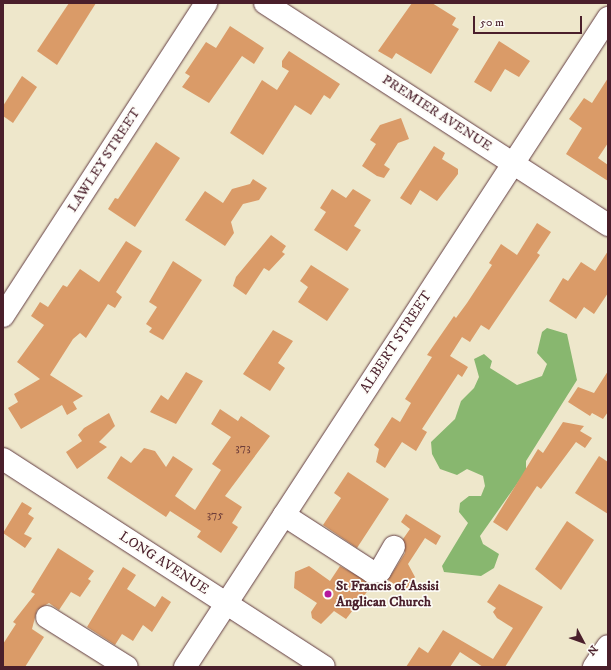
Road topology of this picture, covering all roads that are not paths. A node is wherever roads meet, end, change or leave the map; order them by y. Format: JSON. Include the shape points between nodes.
{"nodes":[{"id":1,"x":206,"y":3,"type":"edge"},
{"id":2,"x":264,"y":3,"type":"edge"},
{"id":3,"x":608,"y":18,"type":"edge"},
{"id":4,"x":513,"y":162,"type":"junction"},
{"id":5,"x":608,"y":225,"type":"edge"},
{"id":6,"x":3,"y":316,"type":"edge"},
{"id":7,"x":3,"y":458,"type":"edge"},
{"id":8,"x":284,"y":515,"type":"junction"},
{"id":9,"x":394,"y":547,"type":"dead end"},
{"id":10,"x":226,"y":604,"type":"junction"},
{"id":11,"x":47,"y":617,"type":"dead end"},
{"id":12,"x":608,"y":646,"type":"edge"},
{"id":13,"x":127,"y":667,"type":"edge"},
{"id":14,"x":185,"y":667,"type":"edge"},
{"id":15,"x":324,"y":667,"type":"edge"},
{"id":16,"x":594,"y":667,"type":"edge"}],
"edges":[{"from":1,"to":6,"type":"street","name":"LAWLEY STREET"},
{"from":2,"to":4,"type":"street","name":"PREMIER AVENUE"},
{"from":3,"to":4,"type":"street","name":"ALBERT STREET"},
{"from":4,"to":5,"type":"street","name":"PREMIER AVENUE"},
{"from":4,"to":8,"type":"street","name":"ALBERT STREET"},
{"from":7,"to":10,"type":"street","name":"LONG AVENUE"},
{"from":8,"to":9,"type":"street","via":[[372,572],[380,571]]},
{"from":8,"to":10,"type":"street","name":"ALBERT STREET"},
{"from":10,"to":14,"type":"street","name":"ALBERT STREET"},
{"from":10,"to":15,"type":"street","name":"LONG AVENUE"},
{"from":11,"to":13,"type":"street"},
{"from":12,"to":16,"type":"street"}]}
